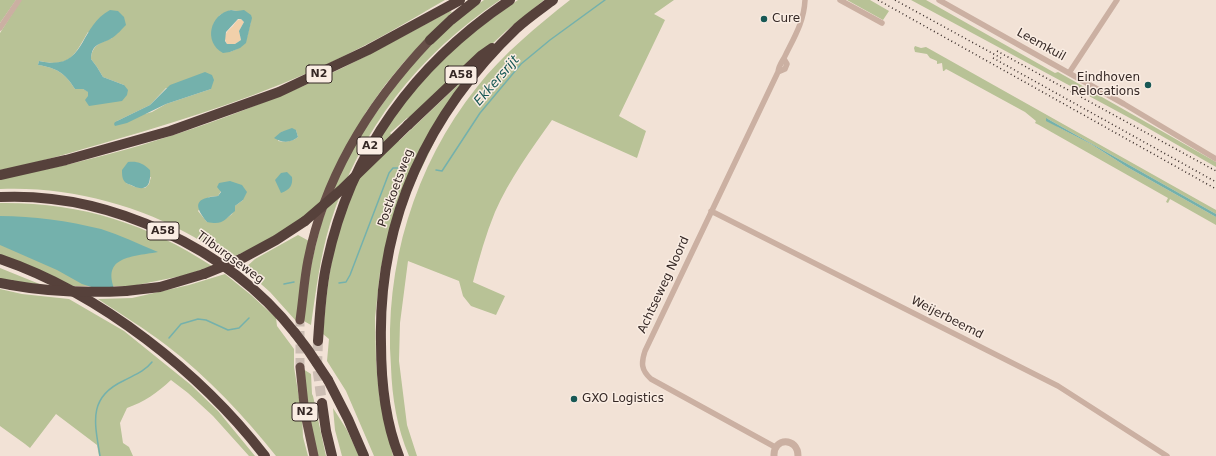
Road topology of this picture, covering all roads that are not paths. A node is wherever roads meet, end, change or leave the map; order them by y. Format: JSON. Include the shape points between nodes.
{"nodes":[{"id":1,"x":19,"y":0,"type":"edge"},
{"id":2,"x":460,"y":0,"type":"edge"},
{"id":3,"x":476,"y":0,"type":"edge"},
{"id":4,"x":510,"y":0,"type":"edge"},
{"id":5,"x":553,"y":0,"type":"edge"},
{"id":6,"x":805,"y":0,"type":"edge"},
{"id":7,"x":840,"y":0,"type":"edge"},
{"id":8,"x":939,"y":0,"type":"edge"},
{"id":9,"x":1118,"y":0,"type":"edge"},
{"id":10,"x":882,"y":23,"type":"dead end"},
{"id":11,"x":0,"y":28,"type":"edge"},
{"id":12,"x":518,"y":28,"type":"junction"},
{"id":13,"x":430,"y":40,"type":"joint"},
{"id":14,"x":1069,"y":73,"type":"junction"},
{"id":15,"x":1216,"y":159,"type":"edge"},
{"id":16,"x":0,"y":175,"type":"edge"},
{"id":17,"x":0,"y":197,"type":"edge"},
{"id":18,"x":712,"y":211,"type":"junction"},
{"id":19,"x":0,"y":259,"type":"edge"},
{"id":20,"x":0,"y":283,"type":"edge"},
{"id":21,"x":300,"y":320,"type":"tunnel mouth"},
{"id":22,"x":318,"y":341,"type":"tunnel mouth"},
{"id":23,"x":300,"y":367,"type":"tunnel mouth"},
{"id":24,"x":322,"y":403,"type":"tunnel mouth"},
{"id":25,"x":775,"y":447,"type":"junction"},
{"id":26,"x":265,"y":456,"type":"edge"},
{"id":27,"x":314,"y":456,"type":"edge"},
{"id":28,"x":332,"y":456,"type":"edge"},
{"id":29,"x":364,"y":456,"type":"edge"},
{"id":30,"x":399,"y":456,"type":"edge"},
{"id":31,"x":774,"y":456,"type":"edge"},
{"id":32,"x":798,"y":456,"type":"edge"},
{"id":33,"x":1167,"y":456,"type":"edge"}],
"edges":[{"from":1,"to":11,"type":"street"},
{"from":2,"to":16,"type":"highway","number":"N2","via":[[368,50],[278,92],[170,131],[66,160]]},
{"from":3,"to":13,"type":"highway"},
{"from":4,"to":22,"type":"highway","number":"A2","via":[[443,52],[402,98],[370,146],[347,194],[327,262]]},
{"from":5,"to":12,"type":"highway","name":"Postkoetsweg"},
{"from":6,"to":18,"type":"street","name":"Achtseweg Noord","via":[[804,15]]},
{"from":7,"to":10,"type":"street"},
{"from":8,"to":14,"type":"street","name":"Leemkuil"},
{"from":9,"to":14,"type":"street"},
{"from":12,"to":20,"type":"highway","number":"A58","bridge":true,"via":[[482,55],[341,190],[305,221],[241,259],[204,274],[160,287],[126,291],[62,292]]},
{"from":12,"to":30,"type":"highway","name":"Postkoetsweg","via":[[470,80],[433,132],[416,166],[395,222],[382,292],[380,332],[384,394]]},
{"from":13,"to":21,"type":"highway","via":[[406,65],[369,114],[339,168],[317,224],[308,260]]},
{"from":14,"to":15,"type":"street","name":"Leemkuil"},
{"from":17,"to":29,"type":"highway","name":"Tilburgseweg","number":"A58","bridge":true,"via":[[32,197],[78,204],[125,216],[169,234],[207,254],[253,289],[295,333],[328,380]]},
{"from":18,"to":25,"type":"street","name":"Achtseweg Noord","via":[[645,351],[642,364],[644,372],[651,379]]},
{"from":18,"to":33,"type":"street","name":"Weijerbeemd","via":[[1058,386]]},
{"from":19,"to":26,"type":"highway","via":[[55,283],[122,321],[199,384],[223,407]]},
{"from":23,"to":27,"type":"highway","number":"N2","via":[[305,414]]},
{"from":24,"to":28,"type":"highway"},
{"from":25,"to":31,"type":"street"},
{"from":25,"to":32,"type":"street","via":[[782,442],[790,442],[796,448]]}]}
